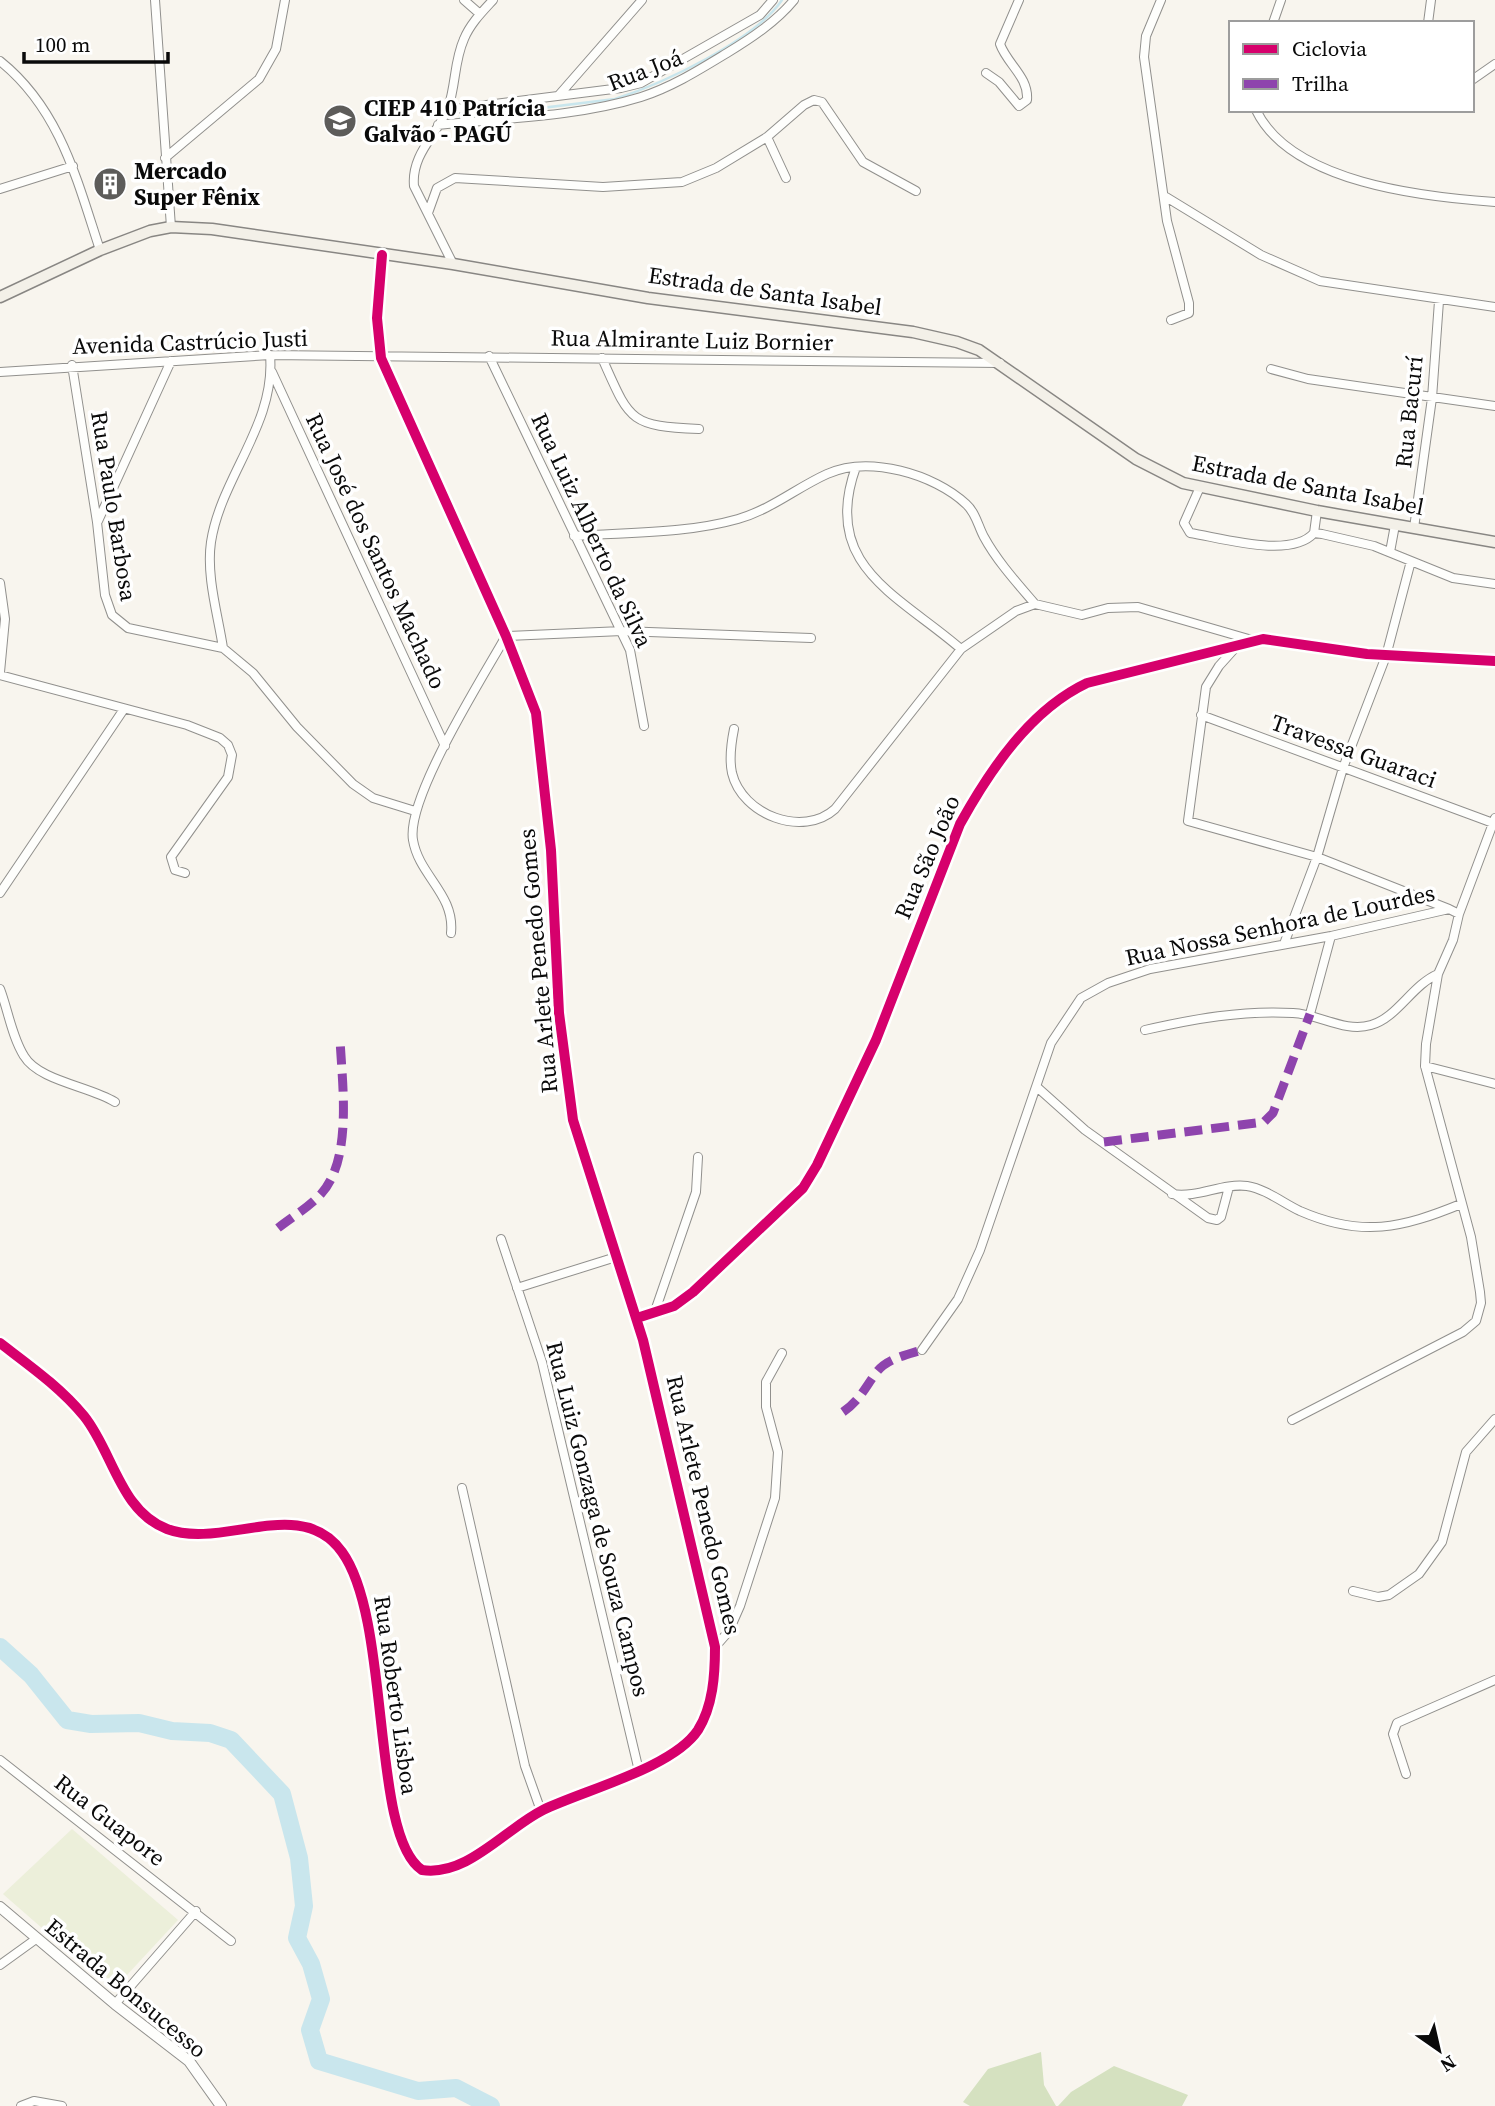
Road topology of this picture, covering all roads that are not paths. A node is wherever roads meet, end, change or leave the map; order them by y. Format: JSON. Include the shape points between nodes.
{"nodes":[{"id":1,"x":155,"y":0,"type":"edge"},
{"id":2,"x":285,"y":0,"type":"edge"},
{"id":3,"x":464,"y":0,"type":"edge"},
{"id":4,"x":493,"y":0,"type":"edge"},
{"id":5,"x":642,"y":0,"type":"edge"},
{"id":6,"x":773,"y":0,"type":"edge"},
{"id":7,"x":794,"y":0,"type":"edge"},
{"id":8,"x":1019,"y":0,"type":"edge"},
{"id":9,"x":1161,"y":0,"type":"edge"},
{"id":10,"x":1281,"y":0,"type":"edge"},
{"id":11,"x":1431,"y":0,"type":"edge"},
{"id":12,"x":480,"y":14,"type":"junction"},
{"id":13,"x":1274,"y":21,"type":"edge"},
{"id":14,"x":1428,"y":21,"type":"edge"},
{"id":15,"x":0,"y":61,"type":"edge"},
{"id":16,"x":1495,"y":64,"type":"edge"},
{"id":17,"x":986,"y":73,"type":"dead end"},
{"id":18,"x":1474,"y":79,"type":"edge"},
{"id":19,"x":559,"y":95,"type":"junction"},
{"id":20,"x":447,"y":110,"type":"junction"},
{"id":21,"x":1257,"y":112,"type":"edge"},
{"id":22,"x":487,"y":113,"type":"junction"},
{"id":23,"x":438,"y":125,"type":"junction"},
{"id":24,"x":767,"y":137,"type":"junction"},
{"id":25,"x":164,"y":158,"type":"junction"},
{"id":26,"x":73,"y":166,"type":"junction"},
{"id":27,"x":786,"y":178,"type":"dead end"},
{"id":28,"x":0,"y":189,"type":"edge"},
{"id":29,"x":916,"y":191,"type":"dead end"},
{"id":30,"x":1166,"y":197,"type":"junction"},
{"id":31,"x":1495,"y":202,"type":"edge"},
{"id":32,"x":428,"y":213,"type":"junction"},
{"id":33,"x":172,"y":227,"type":"junction"},
{"id":34,"x":100,"y":250,"type":"junction"},
{"id":35,"x":382,"y":255,"type":"junction"},
{"id":36,"x":453,"y":264,"type":"junction"},
{"id":37,"x":0,"y":297,"type":"edge"},
{"id":38,"x":1439,"y":301,"type":"junction"},
{"id":39,"x":1495,"y":307,"type":"edge"},
{"id":40,"x":1171,"y":320,"type":"dead end"},
{"id":41,"x":271,"y":355,"type":"junction"},
{"id":42,"x":489,"y":356,"type":"junction"},
{"id":43,"x":381,"y":358,"type":"junction"},
{"id":44,"x":602,"y":358,"type":"junction"},
{"id":45,"x":171,"y":361,"type":"junction"},
{"id":46,"x":1003,"y":363,"type":"junction"},
{"id":47,"x":72,"y":365,"type":"junction"},
{"id":48,"x":1271,"y":369,"type":"dead end"},
{"id":49,"x":0,"y":372,"type":"edge"},
{"id":50,"x":272,"y":372,"type":"junction"},
{"id":51,"x":1432,"y":398,"type":"junction"},
{"id":52,"x":1495,"y":406,"type":"edge"},
{"id":53,"x":699,"y":429,"type":"dead end"},
{"id":54,"x":856,"y":467,"type":"junction"},
{"id":55,"x":1200,"y":487,"type":"junction"},
{"id":56,"x":1317,"y":511,"type":"junction"},
{"id":57,"x":97,"y":522,"type":"junction"},
{"id":58,"x":1395,"y":525,"type":"junction"},
{"id":59,"x":1415,"y":527,"type":"junction"},
{"id":60,"x":1314,"y":533,"type":"junction"},
{"id":61,"x":574,"y":536,"type":"junction"},
{"id":62,"x":1495,"y":542,"type":"edge"},
{"id":63,"x":1390,"y":552,"type":"junction"},
{"id":64,"x":1411,"y":561,"type":"junction"},
{"id":65,"x":0,"y":583,"type":"edge"},
{"id":66,"x":1495,"y":584,"type":"edge"},
{"id":67,"x":1035,"y":604,"type":"junction"},
{"id":68,"x":622,"y":631,"type":"junction"},
{"id":69,"x":506,"y":636,"type":"junction"},
{"id":70,"x":811,"y":638,"type":"dead end"},
{"id":71,"x":1252,"y":640,"type":"junction"},
{"id":72,"x":1237,"y":646,"type":"junction"},
{"id":73,"x":223,"y":648,"type":"junction"},
{"id":74,"x":961,"y":649,"type":"junction"},
{"id":75,"x":1386,"y":656,"type":"junction"},
{"id":76,"x":1495,"y":661,"type":"edge"},
{"id":77,"x":0,"y":674,"type":"edge"},
{"id":78,"x":124,"y":709,"type":"junction"},
{"id":79,"x":1202,"y":715,"type":"junction"},
{"id":80,"x":645,"y":726,"type":"dead end"},
{"id":81,"x":734,"y":729,"type":"dead end"},
{"id":82,"x":445,"y":746,"type":"junction"},
{"id":83,"x":1343,"y":768,"type":"junction"},
{"id":84,"x":415,"y":811,"type":"junction"},
{"id":85,"x":1494,"y":820,"type":"edge"},
{"id":86,"x":1317,"y":857,"type":"junction"},
{"id":87,"x":186,"y":873,"type":"dead end"},
{"id":88,"x":0,"y":892,"type":"edge"},
{"id":89,"x":1449,"y":909,"type":"junction"},
{"id":90,"x":1459,"y":914,"type":"junction"},
{"id":91,"x":451,"y":933,"type":"dead end"},
{"id":92,"x":1331,"y":936,"type":"junction"},
{"id":93,"x":1284,"y":944,"type":"junction"},
{"id":94,"x":1438,"y":974,"type":"junction"},
{"id":95,"x":0,"y":989,"type":"edge"},
{"id":96,"x":1310,"y":1014,"type":"junction"},
{"id":97,"x":1145,"y":1030,"type":"dead end"},
{"id":98,"x":1425,"y":1066,"type":"junction"},
{"id":99,"x":1495,"y":1084,"type":"edge"},
{"id":100,"x":1038,"y":1088,"type":"junction"},
{"id":101,"x":116,"y":1102,"type":"dead end"},
{"id":102,"x":698,"y":1157,"type":"dead end"},
{"id":103,"x":1229,"y":1187,"type":"junction"},
{"id":104,"x":1172,"y":1194,"type":"junction"},
{"id":105,"x":1461,"y":1204,"type":"junction"},
{"id":106,"x":501,"y":1239,"type":"dead end"},
{"id":107,"x":616,"y":1256,"type":"junction"},
{"id":108,"x":517,"y":1288,"type":"junction"},
{"id":109,"x":654,"y":1314,"type":"junction"},
{"id":110,"x":637,"y":1318,"type":"junction"},
{"id":111,"x":0,"y":1343,"type":"edge"},
{"id":112,"x":922,"y":1350,"type":"dead end"},
{"id":113,"x":782,"y":1353,"type":"dead end"},
{"id":114,"x":1495,"y":1419,"type":"edge"},
{"id":115,"x":1292,"y":1420,"type":"dead end"},
{"id":116,"x":462,"y":1488,"type":"dead end"},
{"id":117,"x":1353,"y":1591,"type":"dead end"},
{"id":118,"x":715,"y":1647,"type":"junction"},
{"id":119,"x":1495,"y":1680,"type":"edge"},
{"id":120,"x":0,"y":1760,"type":"edge"},
{"id":121,"x":639,"y":1771,"type":"junction"},
{"id":122,"x":1406,"y":1774,"type":"dead end"},
{"id":123,"x":541,"y":1811,"type":"junction"},
{"id":124,"x":414,"y":1866,"type":"joint"},
{"id":125,"x":0,"y":1907,"type":"edge"},
{"id":126,"x":196,"y":1910,"type":"junction"},
{"id":127,"x":36,"y":1940,"type":"junction"},
{"id":128,"x":231,"y":1941,"type":"dead end"},
{"id":129,"x":0,"y":1965,"type":"edge"},
{"id":130,"x":114,"y":2004,"type":"junction"},
{"id":131,"x":21,"y":2106,"type":"edge"},
{"id":132,"x":62,"y":2106,"type":"edge"},
{"id":133,"x":220,"y":2106,"type":"edge"}],
"edges":[{"from":1,"to":25,"type":"street"},
{"from":2,"to":25,"type":"street","via":[[276,49],[259,79]]},
{"from":3,"to":12,"type":"street"},
{"from":4,"to":12,"type":"street"},
{"from":5,"to":19,"type":"street"},
{"from":6,"to":19,"type":"street","name":"Rua Joá","via":[[761,15],[641,83]]},
{"from":7,"to":22,"type":"street","name":"Rua Joá","via":[[738,47],[679,82],[642,97],[563,112]]},
{"from":8,"to":17,"type":"street","via":[[1000,44],[1021,76],[1027,100],[1018,106]]},
{"from":9,"to":30,"type":"street","via":[[1146,36],[1144,57]]},
{"from":10,"to":13,"type":"street"},
{"from":11,"to":14,"type":"street"},
{"from":12,"to":20,"type":"street","via":[[463,41]]},
{"from":15,"to":26,"type":"street","via":[[45,108]]},
{"from":16,"to":18,"type":"street"},
{"from":19,"to":22,"type":"street","name":"Rua Joá"},
{"from":20,"to":22,"type":"street","name":"Rua Joá"},
{"from":20,"to":23,"type":"street"},
{"from":21,"to":31,"type":"street","via":[[1278,138],[1316,164],[1352,180]]},
{"from":22,"to":23,"type":"street","name":"Rua Joá"},
{"from":23,"to":32,"type":"street","via":[[413,174]]},
{"from":24,"to":27,"type":"street"},
{"from":24,"to":29,"type":"street","via":[[804,105],[822,102],[863,162]]},
{"from":24,"to":32,"type":"street","via":[[698,177],[665,184],[542,186],[455,178],[432,194]]},
{"from":25,"to":33,"type":"street"},
{"from":26,"to":28,"type":"street"},
{"from":26,"to":34,"type":"street"},
{"from":30,"to":38,"type":"street","via":[[1290,270],[1320,281]]},
{"from":30,"to":40,"type":"street","via":[[1167,221],[1189,303],[1189,313]]},
{"from":32,"to":36,"type":"street"},
{"from":33,"to":34,"type":"main road","name":"Estrada de Santa Isabel"},
{"from":33,"to":35,"type":"main road","name":"Estrada de Santa Isabel"},
{"from":34,"to":37,"type":"main road","name":"Estrada de Santa Isabel"},
{"from":35,"to":36,"type":"main road","name":"Estrada de Santa Isabel"},
{"from":35,"to":43,"type":"street","name":"Rua Arlete Penedo Gomes","via":[[377,318]]},
{"from":36,"to":46,"type":"main road","name":"Estrada de Santa Isabel","via":[[648,298],[913,332],[957,342]]},
{"from":38,"to":39,"type":"street"},
{"from":38,"to":51,"type":"street","name":"Rua Bacurí"},
{"from":41,"to":43,"type":"street","name":"Avenida Castrúcio Justi"},
{"from":41,"to":45,"type":"street","name":"Avenida Castrúcio Justi"},
{"from":41,"to":50,"type":"street"},
{"from":42,"to":43,"type":"street","name":"Rua Almirante Luiz Bornier"},
{"from":42,"to":44,"type":"street","name":"Rua Almirante Luiz Bornier"},
{"from":42,"to":61,"type":"street","name":"Rua Luiz Alberto da Silva"},
{"from":43,"to":69,"type":"street","name":"Rua Arlete Penedo Gomes"},
{"from":44,"to":46,"type":"street","name":"Rua Almirante Luiz Bornier"},
{"from":44,"to":53,"type":"street","via":[[625,405],[638,419],[653,427]]},
{"from":45,"to":47,"type":"street","name":"Avenida Castrúcio Justi"},
{"from":45,"to":57,"type":"street"},
{"from":46,"to":55,"type":"main road","name":"Estrada de Santa Isabel","via":[[1136,459]]},
{"from":47,"to":49,"type":"street","name":"Avenida Castrúcio Justi"},
{"from":47,"to":57,"type":"street","name":"Rua Paulo Barbosa"},
{"from":48,"to":51,"type":"street"},
{"from":50,"to":73,"type":"street","via":[[261,418],[211,542]]},
{"from":50,"to":82,"type":"street","name":"Rua José dos Santos Machado"},
{"from":51,"to":52,"type":"street"},
{"from":51,"to":59,"type":"street","name":"Rua Bacurí"},
{"from":54,"to":61,"type":"street","via":[[829,473],[766,510],[735,520]]},
{"from":54,"to":67,"type":"street","via":[[913,474],[967,505],[993,550]]},
{"from":54,"to":74,"type":"street","via":[[847,491],[847,520],[866,573]]},
{"from":55,"to":56,"type":"main road","name":"Estrada de Santa Isabel"},
{"from":55,"to":60,"type":"street","via":[[1184,523],[1190,533],[1285,547],[1304,542]]},
{"from":56,"to":58,"type":"main road","name":"Estrada de Santa Isabel"},
{"from":56,"to":60,"type":"street"},
{"from":57,"to":73,"type":"street","name":"Rua Paulo Barbosa","via":[[111,615],[128,628]]},
{"from":58,"to":59,"type":"main road","name":"Estrada de Santa Isabel"},
{"from":58,"to":63,"type":"street"},
{"from":59,"to":62,"type":"main road","name":"Estrada de Santa Isabel"},
{"from":60,"to":63,"type":"street"},
{"from":61,"to":68,"type":"street","name":"Rua Luiz Alberto da Silva"},
{"from":63,"to":64,"type":"street"},
{"from":64,"to":66,"type":"street","via":[[1453,578]]},
{"from":64,"to":75,"type":"street"},
{"from":65,"to":77,"type":"street","via":[[5,620]]},
{"from":67,"to":71,"type":"street","via":[[1082,615],[1138,607]]},
{"from":67,"to":74,"type":"street","via":[[1000,620]]},
{"from":68,"to":69,"type":"street"},
{"from":68,"to":70,"type":"street"},
{"from":68,"to":80,"type":"street","name":"Rua Luiz Alberto da Silva"},
{"from":69,"to":82,"type":"street"},
{"from":69,"to":107,"type":"street","name":"Rua Arlete Penedo Gomes","via":[[540,735],[559,1013],[573,1120]]},
{"from":71,"to":72,"type":"street","name":"Rua São João"},
{"from":71,"to":75,"type":"street","name":"Rua São João"},
{"from":72,"to":79,"type":"street","via":[[1210,677]]},
{"from":72,"to":109,"type":"street","name":"Rua São João","via":[[1087,683],[1060,695],[1037,716],[977,793],[960,824],[876,1040],[803,1188],[693,1292]]},
{"from":73,"to":84,"type":"street","name":"Rua Paulo Barbosa","via":[[253,673],[353,784],[373,798]]},
{"from":74,"to":81,"type":"street","via":[[835,809],[816,822],[776,818],[743,797],[732,774]]},
{"from":75,"to":76,"type":"street","name":"Rua São João"},
{"from":75,"to":83,"type":"street"},
{"from":77,"to":78,"type":"street"},
{"from":78,"to":87,"type":"street","via":[[220,738],[232,755],[228,776],[172,857],[175,870]]},
{"from":78,"to":88,"type":"street"},
{"from":79,"to":83,"type":"street","name":"Travessa Guaraci"},
{"from":79,"to":86,"type":"street","via":[[1188,821]]},
{"from":82,"to":84,"type":"street"},
{"from":83,"to":85,"type":"street","name":"Travessa Guaraci"},
{"from":83,"to":86,"type":"street"},
{"from":84,"to":91,"type":"street","via":[[415,847],[450,908]]},
{"from":85,"to":90,"type":"street"},
{"from":86,"to":89,"type":"street"},
{"from":86,"to":93,"type":"street"},
{"from":89,"to":90,"type":"street","name":"Rua Nossa Senhora de Lourdes"},
{"from":89,"to":92,"type":"street","name":"Rua Nossa Senhora de Lourdes"},
{"from":90,"to":94,"type":"street"},
{"from":92,"to":93,"type":"street","name":"Rua Nossa Senhora de Lourdes"},
{"from":92,"to":96,"type":"street"},
{"from":93,"to":100,"type":"street","name":"Rua Nossa Senhora de Lourdes","via":[[1150,969],[1094,989],[1082,998],[1051,1043]]},
{"from":94,"to":96,"type":"street","via":[[1375,1024],[1353,1027]]},
{"from":94,"to":98,"type":"street"},
{"from":95,"to":101,"type":"street","via":[[18,1045],[32,1066]]},
{"from":96,"to":97,"type":"street","via":[[1258,1012]]},
{"from":98,"to":99,"type":"street"},
{"from":98,"to":105,"type":"street"},
{"from":100,"to":104,"type":"street","via":[[1084,1130]]},
{"from":100,"to":112,"type":"street","name":"Rua Nossa Senhora de Lourdes","via":[[958,1300]]},
{"from":102,"to":109,"type":"street","via":[[695,1192]]},
{"from":103,"to":104,"type":"street","via":[[1201,1195]]},
{"from":103,"to":104,"type":"street","via":[[1217,1220]]},
{"from":103,"to":105,"type":"street","via":[[1257,1189],[1327,1222],[1365,1227],[1412,1223]]},
{"from":105,"to":115,"type":"street","via":[[1480,1292],[1476,1321],[1436,1348]]},
{"from":106,"to":108,"type":"street","name":"Rua Luiz Gonzaga de Souza Campos"},
{"from":107,"to":108,"type":"street"},
{"from":107,"to":110,"type":"street","name":"Rua Arlete Penedo Gomes"},
{"from":108,"to":121,"type":"street","name":"Rua Luiz Gonzaga de Souza Campos","via":[[551,1395]]},
{"from":109,"to":110,"type":"street","name":"Rua São João"},
{"from":110,"to":118,"type":"street","name":"Rua Arlete Penedo Gomes"},
{"from":111,"to":124,"type":"street","name":"Rua Roberto Lisboa","via":[[57,1386],[85,1418],[126,1493],[150,1520],[189,1535],[291,1523],[323,1532],[341,1550],[357,1576],[370,1628],[391,1804],[400,1840]]},
{"from":113,"to":118,"type":"street","via":[[766,1382],[766,1406],[778,1452],[775,1497],[740,1606],[729,1631]]},
{"from":114,"to":117,"type":"street","via":[[1466,1452],[1442,1542],[1419,1574],[1389,1595]]},
{"from":116,"to":123,"type":"street","via":[[525,1766]]},
{"from":118,"to":121,"type":"street","name":"Rua Arlete Penedo Gomes","via":[[711,1697],[697,1730],[683,1745]]},
{"from":119,"to":122,"type":"street","via":[[1397,1723],[1393,1734]]},
{"from":120,"to":126,"type":"street","name":"Rua Guapore"},
{"from":121,"to":123,"type":"street","name":"Rua Arlete Penedo Gomes"},
{"from":123,"to":124,"type":"street","name":"Rua Arlete Penedo Gomes","via":[[442,1871]]},
{"from":125,"to":127,"type":"street","name":"Estrada Bonsucesso"},
{"from":126,"to":128,"type":"street","name":"Rua Guapore"},
{"from":126,"to":130,"type":"street"},
{"from":127,"to":129,"type":"street"},
{"from":127,"to":130,"type":"street","name":"Estrada Bonsucesso"},
{"from":130,"to":133,"type":"street","name":"Estrada Bonsucesso","via":[[189,2061]]},
{"from":131,"to":132,"type":"street","via":[[34,2101]]}]}
